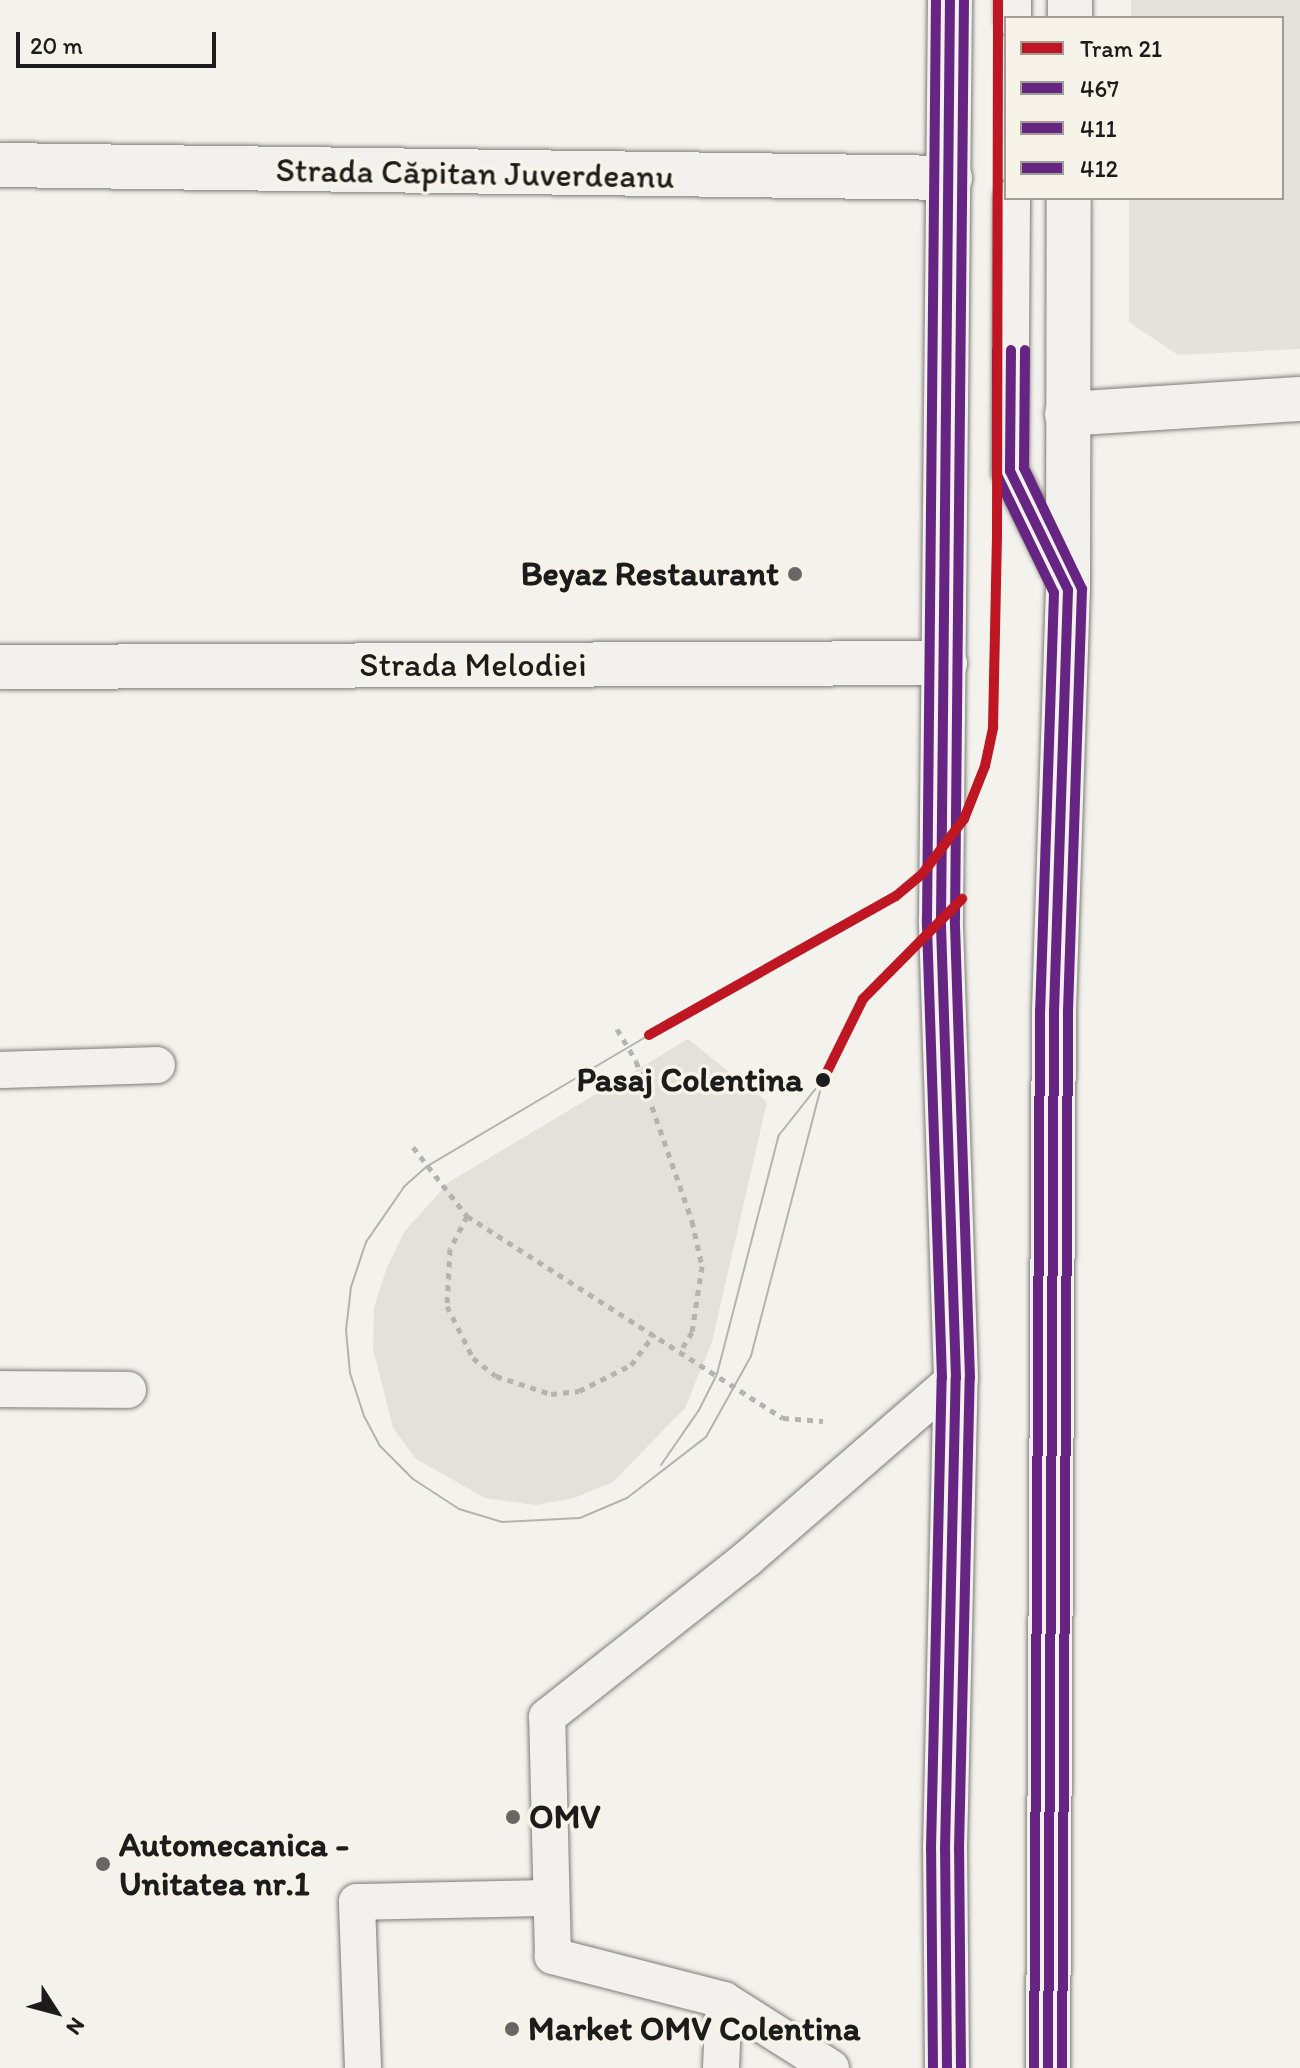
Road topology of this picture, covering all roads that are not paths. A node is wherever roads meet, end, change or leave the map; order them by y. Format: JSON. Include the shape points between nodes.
{"nodes":[{"id":1,"x":950,"y":0,"type":"edge"},
{"id":2,"x":0,"y":165,"type":"edge"},
{"id":3,"x":950,"y":178,"type":"junction"},
{"id":4,"x":1012,"y":200,"type":"edge"},
{"id":5,"x":1069,"y":200,"type":"edge"},
{"id":6,"x":1300,"y":399,"type":"edge"},
{"id":7,"x":1067,"y":414,"type":"junction"},
{"id":8,"x":1068,"y":590,"type":"junction"},
{"id":9,"x":945,"y":663,"type":"junction"},
{"id":10,"x":0,"y":667,"type":"edge"},
{"id":11,"x":157,"y":1065,"type":"dead end"},
{"id":12,"x":0,"y":1070,"type":"edge"},
{"id":13,"x":956,"y":1378,"type":"junction"},
{"id":14,"x":0,"y":1389,"type":"edge"},
{"id":15,"x":128,"y":1390,"type":"dead end"},
{"id":16,"x":551,"y":1898,"type":"junction"},
{"id":17,"x":724,"y":2000,"type":"junction"},
{"id":18,"x":363,"y":2068,"type":"edge"},
{"id":19,"x":721,"y":2068,"type":"edge"},
{"id":20,"x":831,"y":2068,"type":"edge"},
{"id":21,"x":947,"y":2068,"type":"edge"},
{"id":22,"x":1048,"y":2068,"type":"edge"}],
"edges":[{"from":1,"to":3,"type":"main road"},
{"from":2,"to":3,"type":"main road","name":"Strada Căpitan Juverdeanu"},
{"from":3,"to":9,"type":"main road"},
{"from":4,"to":8,"type":"lane","via":[[1010,471]]},
{"from":5,"to":7,"type":"main road"},
{"from":6,"to":7,"type":"main road"},
{"from":7,"to":8,"type":"main road"},
{"from":8,"to":22,"type":"main road","via":[[1054,1010]]},
{"from":9,"to":10,"type":"main road","name":"Strada Melodiei"},
{"from":9,"to":13,"type":"main road","via":[[941,919]]},
{"from":11,"to":12,"type":"lane"},
{"from":13,"to":16,"type":"lane","via":[[748,1558],[547,1717]]},
{"from":13,"to":21,"type":"main road","via":[[945,1849]]},
{"from":14,"to":15,"type":"lane"},
{"from":16,"to":17,"type":"lane","via":[[553,1956]]},
{"from":16,"to":18,"type":"lane","via":[[357,1902]]},
{"from":17,"to":19,"type":"lane"},
{"from":17,"to":20,"type":"lane"}]}
